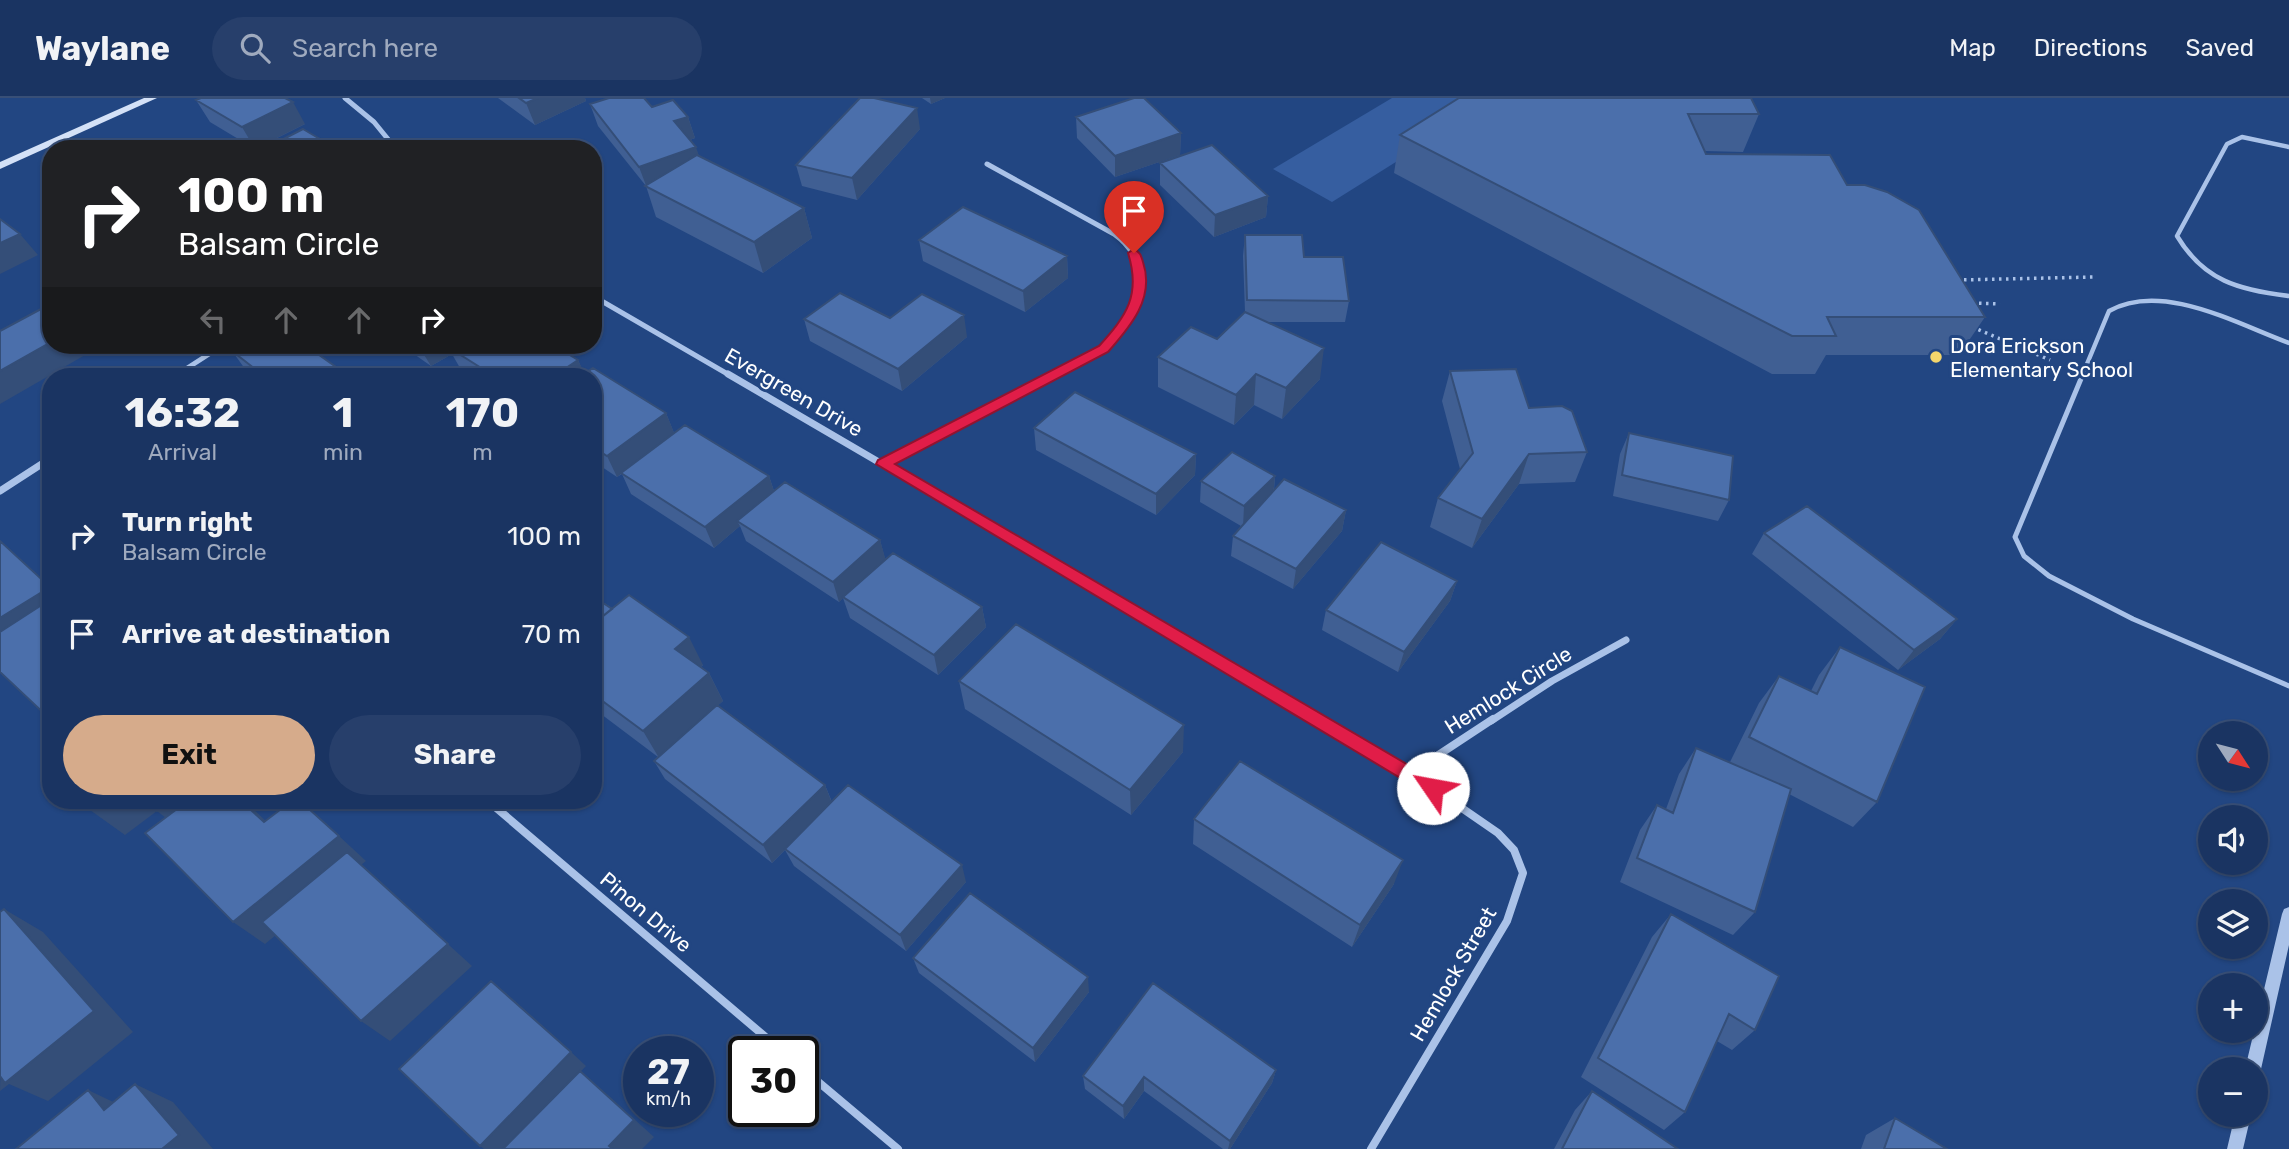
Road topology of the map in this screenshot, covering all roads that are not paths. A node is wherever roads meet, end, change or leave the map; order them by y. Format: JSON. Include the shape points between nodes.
{"nodes":[{"id":1,"x":152,"y":98,"type":"edge"},
{"id":2,"x":345,"y":98,"type":"edge"},
{"id":3,"x":58,"y":140,"type":"edge"},
{"id":4,"x":389,"y":140,"type":"edge"},
{"id":5,"x":42,"y":147,"type":"edge"},
{"id":6,"x":2289,"y":147,"type":"edge"},
{"id":7,"x":987,"y":163,"type":"dead end"},
{"id":8,"x":0,"y":166,"type":"edge"},
{"id":9,"x":2289,"y":296,"type":"edge"},
{"id":10,"x":602,"y":301,"type":"edge"},
{"id":11,"x":2289,"y":343,"type":"edge"},
{"id":12,"x":209,"y":354,"type":"edge"},
{"id":13,"x":187,"y":368,"type":"edge"},
{"id":14,"x":42,"y":464,"type":"edge"},
{"id":15,"x":883,"y":464,"type":"junction"},
{"id":16,"x":0,"y":491,"type":"edge"},
{"id":17,"x":1626,"y":640,"type":"dead end"},
{"id":18,"x":2289,"y":686,"type":"edge"},
{"id":19,"x":1412,"y":773,"type":"junction"},
{"id":20,"x":498,"y":809,"type":"edge"},
{"id":21,"x":2289,"y":914,"type":"edge"},
{"id":22,"x":764,"y":1036,"type":"edge"},
{"id":23,"x":2256,"y":1057,"type":"edge"},
{"id":24,"x":819,"y":1082,"type":"edge"},
{"id":25,"x":2240,"y":1127,"type":"edge"},
{"id":26,"x":898,"y":1149,"type":"edge"},
{"id":27,"x":1371,"y":1149,"type":"edge"},
{"id":28,"x":2235,"y":1149,"type":"edge"}],
"edges":[{"from":1,"to":3,"type":"main road"},
{"from":2,"to":4,"type":"street"},
{"from":5,"to":8,"type":"main road"},
{"from":6,"to":9,"type":"lane","via":[[2242,137],[2227,145],[2177,236],[2186,254],[2207,274],[2254,293]]},
{"from":7,"to":15,"type":"street","via":[[1114,234],[1134,253],[1140,292],[1126,324],[1104,349]]},
{"from":10,"to":15,"type":"street","name":"Evergreen Drive"},
{"from":11,"to":18,"type":"lane","via":[[2177,304],[2148,299],[2122,303],[2109,311],[2015,537],[2024,556],[2049,576],[2133,619]]},
{"from":12,"to":13,"type":"street"},
{"from":14,"to":16,"type":"street"},
{"from":15,"to":19,"type":"street","name":"Evergreen Drive"},
{"from":17,"to":19,"type":"street","name":"Hemlock Circle","via":[[1552,681]]},
{"from":19,"to":27,"type":"street","name":"Hemlock Street","via":[[1498,833],[1514,850],[1523,873],[1507,921]]},
{"from":20,"to":22,"type":"street","name":"Pinon Drive"},
{"from":21,"to":23,"type":"street"},
{"from":24,"to":26,"type":"street"},
{"from":25,"to":28,"type":"street"}]}
